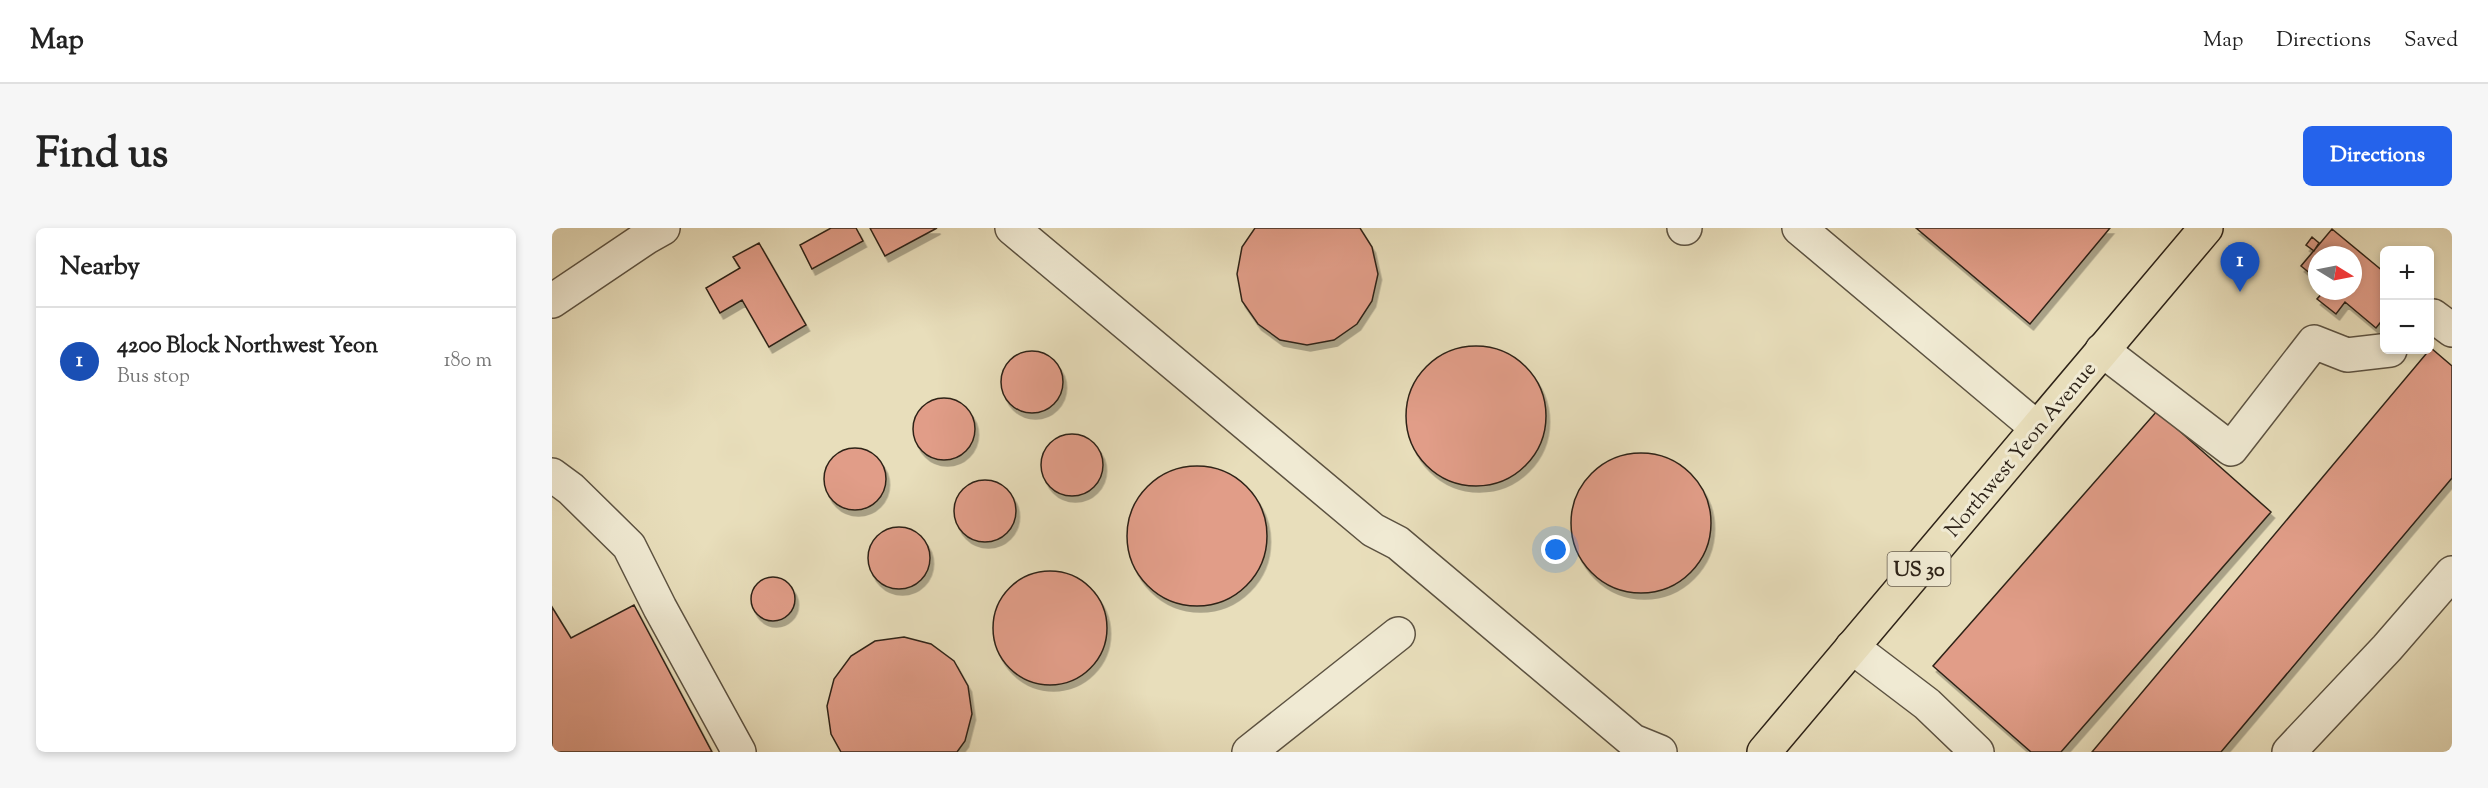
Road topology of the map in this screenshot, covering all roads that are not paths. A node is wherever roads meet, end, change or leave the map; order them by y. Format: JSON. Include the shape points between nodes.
{"nodes":[{"id":1,"x":663,"y":228,"type":"edge"},
{"id":2,"x":1012,"y":228,"type":"edge"},
{"id":3,"x":1799,"y":228,"type":"edge"},
{"id":4,"x":2205,"y":228,"type":"edge"},
{"id":5,"x":552,"y":301,"type":"edge"},
{"id":6,"x":2434,"y":317,"type":"edge"},
{"id":7,"x":2452,"y":330,"type":"edge"},
{"id":8,"x":2102,"y":350,"type":"junction"},
{"id":9,"x":2380,"y":351,"type":"edge"},
{"id":10,"x":2037,"y":428,"type":"junction"},
{"id":11,"x":552,"y":475,"type":"edge"},
{"id":12,"x":565,"y":501,"type":"edge"},
{"id":13,"x":2452,"y":573,"type":"edge"},
{"id":14,"x":1398,"y":634,"type":"dead end"},
{"id":15,"x":1852,"y":647,"type":"junction"},
{"id":16,"x":739,"y":752,"type":"edge"},
{"id":17,"x":1249,"y":752,"type":"edge"},
{"id":18,"x":1660,"y":752,"type":"edge"},
{"id":19,"x":1764,"y":752,"type":"edge"},
{"id":20,"x":1977,"y":752,"type":"edge"},
{"id":21,"x":2289,"y":752,"type":"edge"}],
"edges":[{"from":1,"to":5,"type":"street"},
{"from":2,"to":18,"type":"street","via":[[1633,741]]},
{"from":3,"to":10,"type":"street"},
{"from":4,"to":8,"type":"highway","name":"Northwest Yeon Avenue","number":"US 30"},
{"from":6,"to":7,"type":"street"},
{"from":8,"to":9,"type":"street","via":[[2231,449],[2314,342],[2346,355]]},
{"from":8,"to":10,"type":"highway","name":"Northwest Yeon Avenue","number":"US 30"},
{"from":10,"to":15,"type":"highway","name":"Northwest Yeon Avenue","number":"US 30"},
{"from":11,"to":12,"type":"street"},
{"from":12,"to":16,"type":"street","via":[[629,546]]},
{"from":13,"to":21,"type":"street"},
{"from":14,"to":17,"type":"street"},
{"from":15,"to":19,"type":"highway","name":"Northwest Yeon Avenue","number":"US 30"},
{"from":15,"to":20,"type":"street","via":[[1927,704]]}]}
